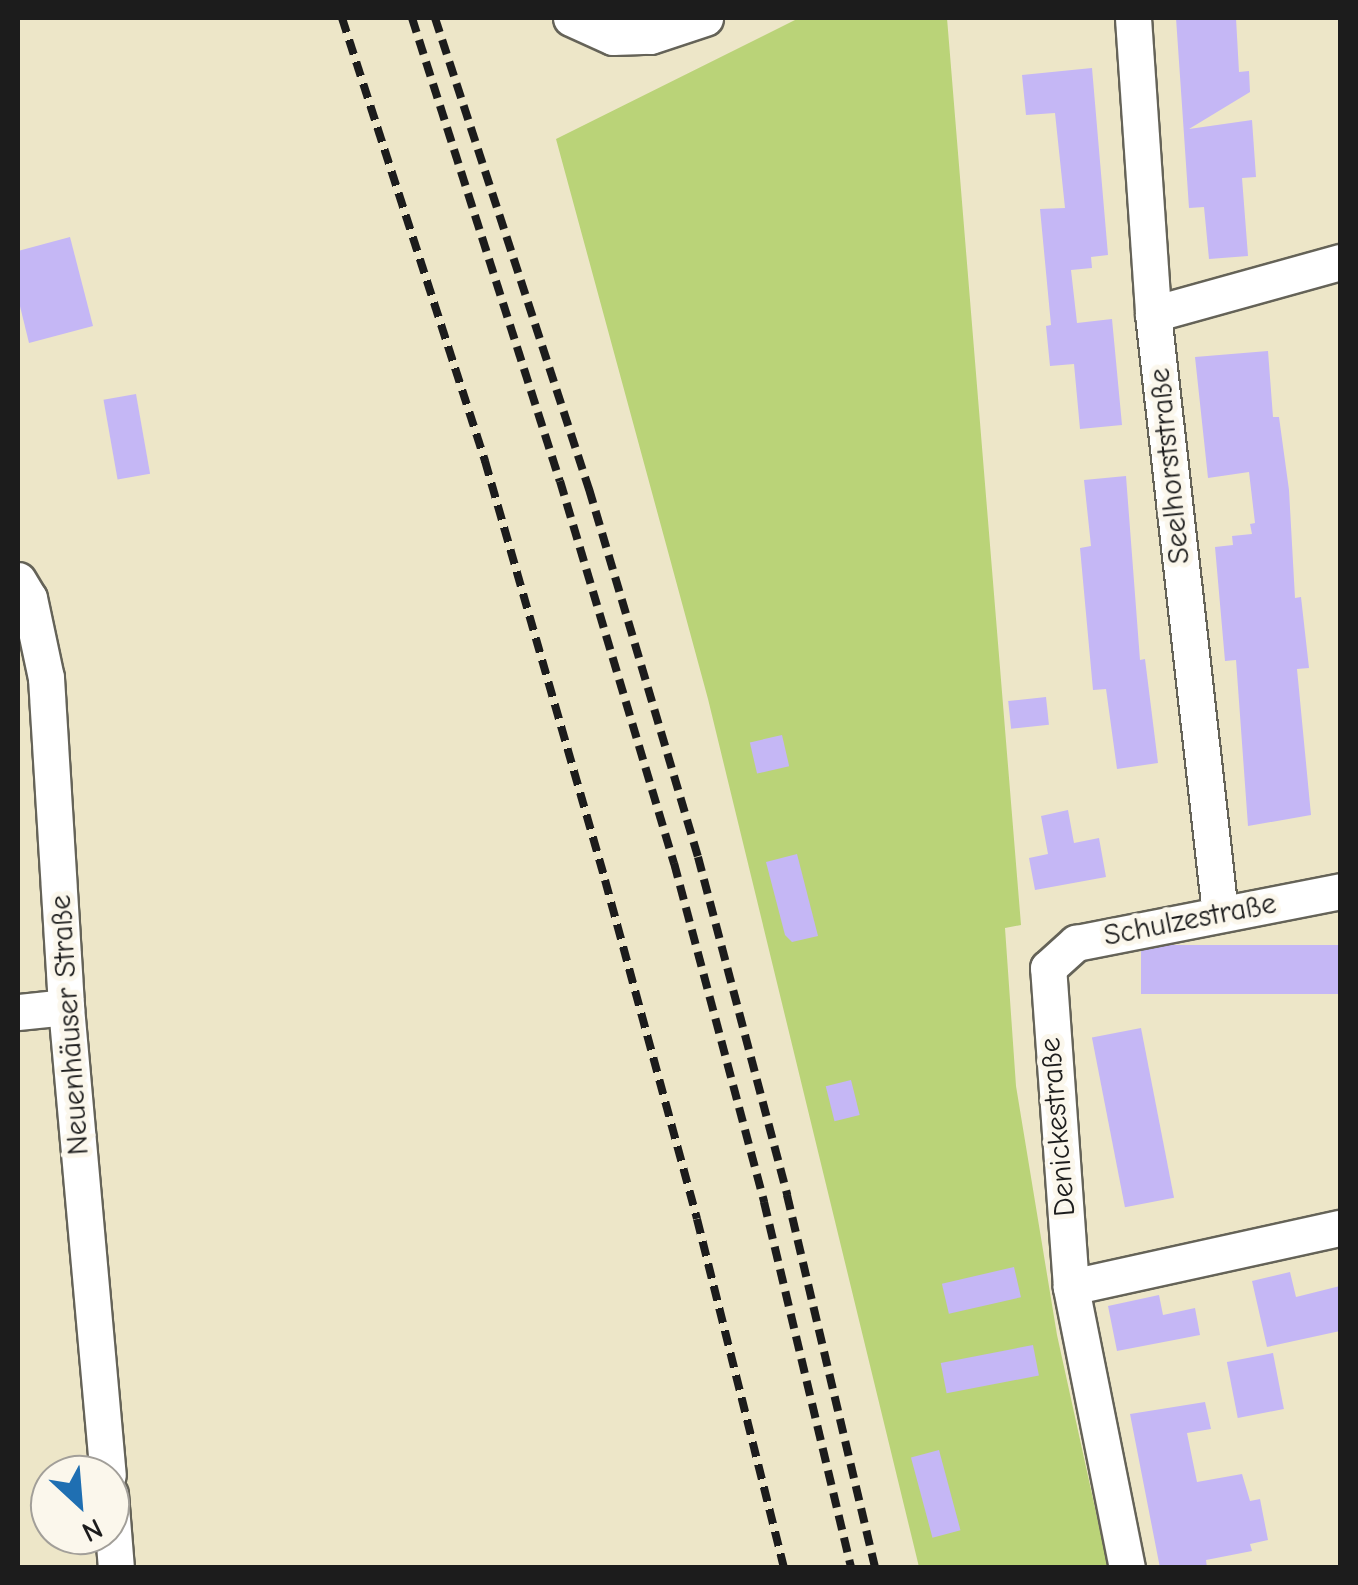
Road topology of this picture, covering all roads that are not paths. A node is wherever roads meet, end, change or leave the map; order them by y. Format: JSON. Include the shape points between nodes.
{"nodes":[{"id":1,"x":570,"y":18,"type":"edge"},
{"id":2,"x":705,"y":18,"type":"edge"},
{"id":3,"x":1133,"y":18,"type":"edge"},
{"id":4,"x":1340,"y":262,"type":"edge"},
{"id":5,"x":1153,"y":314,"type":"junction"},
{"id":6,"x":18,"y":580,"type":"edge"},
{"id":7,"x":1340,"y":891,"type":"edge"},
{"id":8,"x":1220,"y":913,"type":"junction"},
{"id":9,"x":1048,"y":968,"type":"joint"},
{"id":10,"x":66,"y":1007,"type":"junction"},
{"id":11,"x":18,"y":1012,"type":"edge"},
{"id":12,"x":1340,"y":1228,"type":"edge"},
{"id":13,"x":1072,"y":1287,"type":"junction"},
{"id":14,"x":106,"y":1455,"type":"edge"},
{"id":15,"x":1128,"y":1568,"type":"edge"}],
"edges":[{"from":1,"to":2,"type":"street","via":[[613,37],[650,36]]},
{"from":3,"to":5,"type":"street","name":"Seelhorststraße"},
{"from":4,"to":5,"type":"street"},
{"from":5,"to":8,"type":"street","name":"Seelhorststraße"},
{"from":6,"to":10,"type":"street","name":"Neuenhäuser Straße","via":[[30,598],[46,678]]},
{"from":7,"to":8,"type":"street","name":"Schulzestraße"},
{"from":8,"to":9,"type":"street","name":"Schulzestraße","via":[[1076,943]]},
{"from":9,"to":13,"type":"street","name":"Denickestraße"},
{"from":10,"to":11,"type":"street"},
{"from":10,"to":14,"type":"street","name":"Neuenhäuser Straße"},
{"from":12,"to":13,"type":"street"},
{"from":13,"to":15,"type":"street","name":"Denickestraße"}]}
